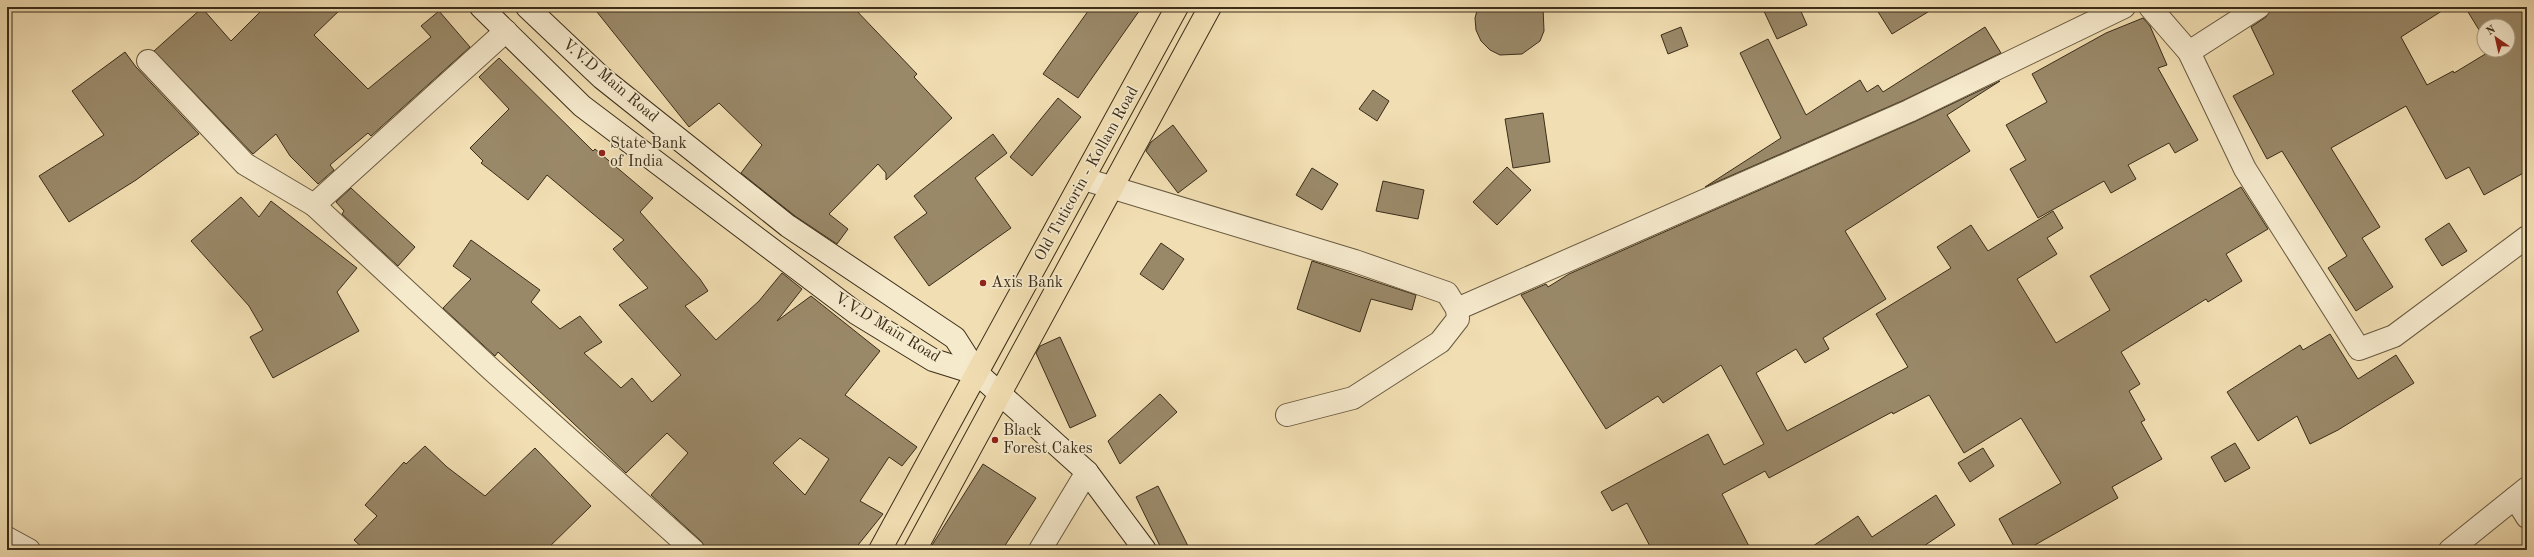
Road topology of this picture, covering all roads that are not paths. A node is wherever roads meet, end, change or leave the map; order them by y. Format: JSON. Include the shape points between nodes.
{"nodes":[{"id":1,"x":481,"y":7,"type":"edge"},
{"id":2,"x":1210,"y":7,"type":"edge"},
{"id":3,"x":2124,"y":7,"type":"edge"},
{"id":4,"x":2150,"y":7,"type":"edge"},
{"id":5,"x":2259,"y":7,"type":"edge"},
{"id":6,"x":529,"y":9,"type":"edge"},
{"id":7,"x":1170,"y":10,"type":"edge"},
{"id":8,"x":506,"y":31,"type":"junction"},
{"id":9,"x":2189,"y":52,"type":"junction"},
{"id":10,"x":148,"y":61,"type":"dead end"},
{"id":11,"x":1084,"y":179,"type":"junction"},
{"id":12,"x":1113,"y":188,"type":"junction"},
{"id":13,"x":314,"y":205,"type":"junction"},
{"id":14,"x":2527,"y":237,"type":"edge"},
{"id":15,"x":1457,"y":309,"type":"junction"},
{"id":16,"x":978,"y":374,"type":"junction"},
{"id":17,"x":1001,"y":394,"type":"junction"},
{"id":18,"x":1287,"y":415,"type":"dead end"},
{"id":19,"x":1087,"y":472,"type":"junction"},
{"id":20,"x":2521,"y":493,"type":"edge"},
{"id":21,"x":2527,"y":517,"type":"edge"},
{"id":22,"x":7,"y":538,"type":"edge"},
{"id":23,"x":29,"y":550,"type":"edge"},
{"id":24,"x":693,"y":550,"type":"edge"},
{"id":25,"x":880,"y":550,"type":"edge"},
{"id":26,"x":915,"y":550,"type":"edge"},
{"id":27,"x":1040,"y":550,"type":"edge"},
{"id":28,"x":1145,"y":550,"type":"edge"},
{"id":29,"x":2450,"y":550,"type":"edge"}],
"edges":[{"from":1,"to":8,"type":"street","name":"V.V.D Main Road"},
{"from":2,"to":12,"type":"main road"},
{"from":3,"to":15,"type":"street","via":[[1909,111]]},
{"from":4,"to":9,"type":"street"},
{"from":5,"to":9,"type":"street"},
{"from":6,"to":8,"type":"street"},
{"from":6,"to":16,"type":"street","name":"V.V.D Main Road","via":[[602,78],[788,226],[955,338]]},
{"from":7,"to":11,"type":"main road","name":"Old Tuticorin - Kollam Road"},
{"from":8,"to":13,"type":"street"},
{"from":8,"to":16,"type":"street","name":"V.V.D Main Road","via":[[582,106],[856,313],[934,360]]},
{"from":9,"to":14,"type":"street","via":[[2245,169],[2359,348],[2394,336]]},
{"from":10,"to":13,"type":"street","via":[[245,164]]},
{"from":11,"to":12,"type":"street"},
{"from":11,"to":16,"type":"main road","name":"Old Tuticorin - Kollam Road"},
{"from":12,"to":15,"type":"street","via":[[1391,273],[1447,293]]},
{"from":12,"to":17,"type":"main road"},
{"from":13,"to":24,"type":"street","via":[[493,371]]},
{"from":15,"to":18,"type":"street","via":[[1458,319],[1440,342],[1354,398]]},
{"from":16,"to":17,"type":"street"},
{"from":16,"to":25,"type":"main road","name":"Old Tuticorin - Kollam Road"},
{"from":17,"to":19,"type":"street"},
{"from":17,"to":26,"type":"main road"},
{"from":19,"to":27,"type":"street"},
{"from":19,"to":28,"type":"street"},
{"from":20,"to":21,"type":"street"},
{"from":20,"to":29,"type":"street"},
{"from":22,"to":23,"type":"street"}]}
